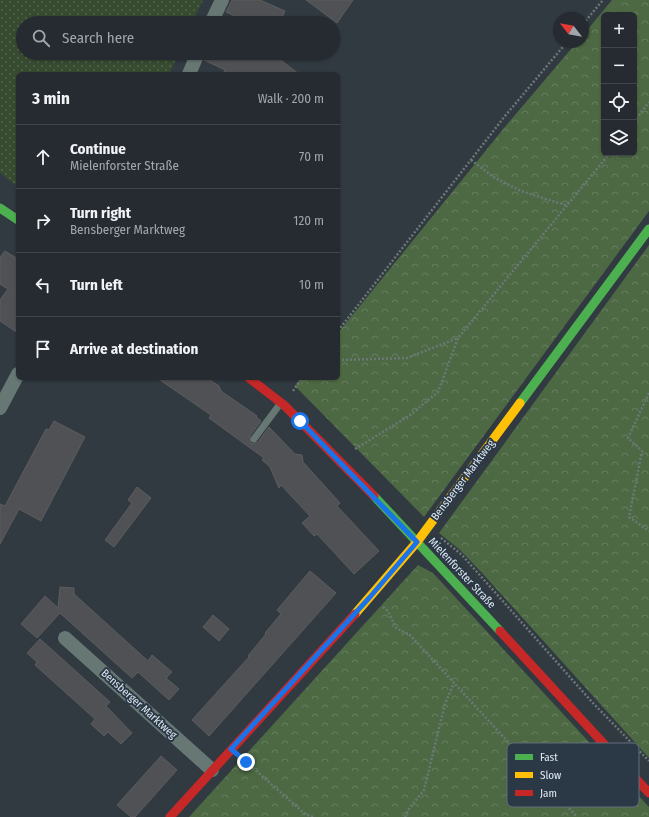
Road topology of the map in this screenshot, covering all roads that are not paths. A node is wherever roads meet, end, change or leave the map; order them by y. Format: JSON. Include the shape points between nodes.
{"nodes":[{"id":1,"x":222,"y":0,"type":"edge"},
{"id":2,"x":215,"y":16,"type":"edge"},
{"id":3,"x":195,"y":60,"type":"edge"},
{"id":4,"x":190,"y":72,"type":"edge"},
{"id":5,"x":0,"y":208,"type":"edge"},
{"id":6,"x":16,"y":219,"type":"edge"},
{"id":7,"x":649,"y":229,"type":"edge"},
{"id":8,"x":16,"y":378,"type":"edge"},
{"id":9,"x":252,"y":380,"type":"edge"},
{"id":10,"x":281,"y":402,"type":"junction"},
{"id":11,"x":0,"y":408,"type":"edge"},
{"id":12,"x":254,"y":439,"type":"dead end"},
{"id":13,"x":417,"y":542,"type":"junction"},
{"id":14,"x":65,"y":638,"type":"dead end"},
{"id":15,"x":602,"y":743,"type":"edge"},
{"id":16,"x":212,"y":770,"type":"junction"},
{"id":17,"x":639,"y":783,"type":"edge"},
{"id":18,"x":649,"y":794,"type":"edge"},
{"id":19,"x":170,"y":817,"type":"edge"}],
"edges":[{"from":1,"to":2,"type":"street"},
{"from":3,"to":4,"type":"street"},
{"from":5,"to":6,"type":"street"},
{"from":7,"to":13,"type":"street","name":"Bensberger Marktweg"},
{"from":8,"to":11,"type":"street"},
{"from":9,"to":10,"type":"street","name":"Mielenforster Straße"},
{"from":10,"to":12,"type":"lane"},
{"from":10,"to":13,"type":"street","name":"Mielenforster Straße"},
{"from":13,"to":15,"type":"street","name":"Mielenforster Straße"},
{"from":13,"to":16,"type":"street","name":"Bensberger Marktweg"},
{"from":14,"to":16,"type":"street","name":"Bensberger Marktweg"},
{"from":16,"to":19,"type":"street","name":"Bensberger Marktweg"},
{"from":17,"to":18,"type":"street","name":"Mielenforster Straße"}]}
